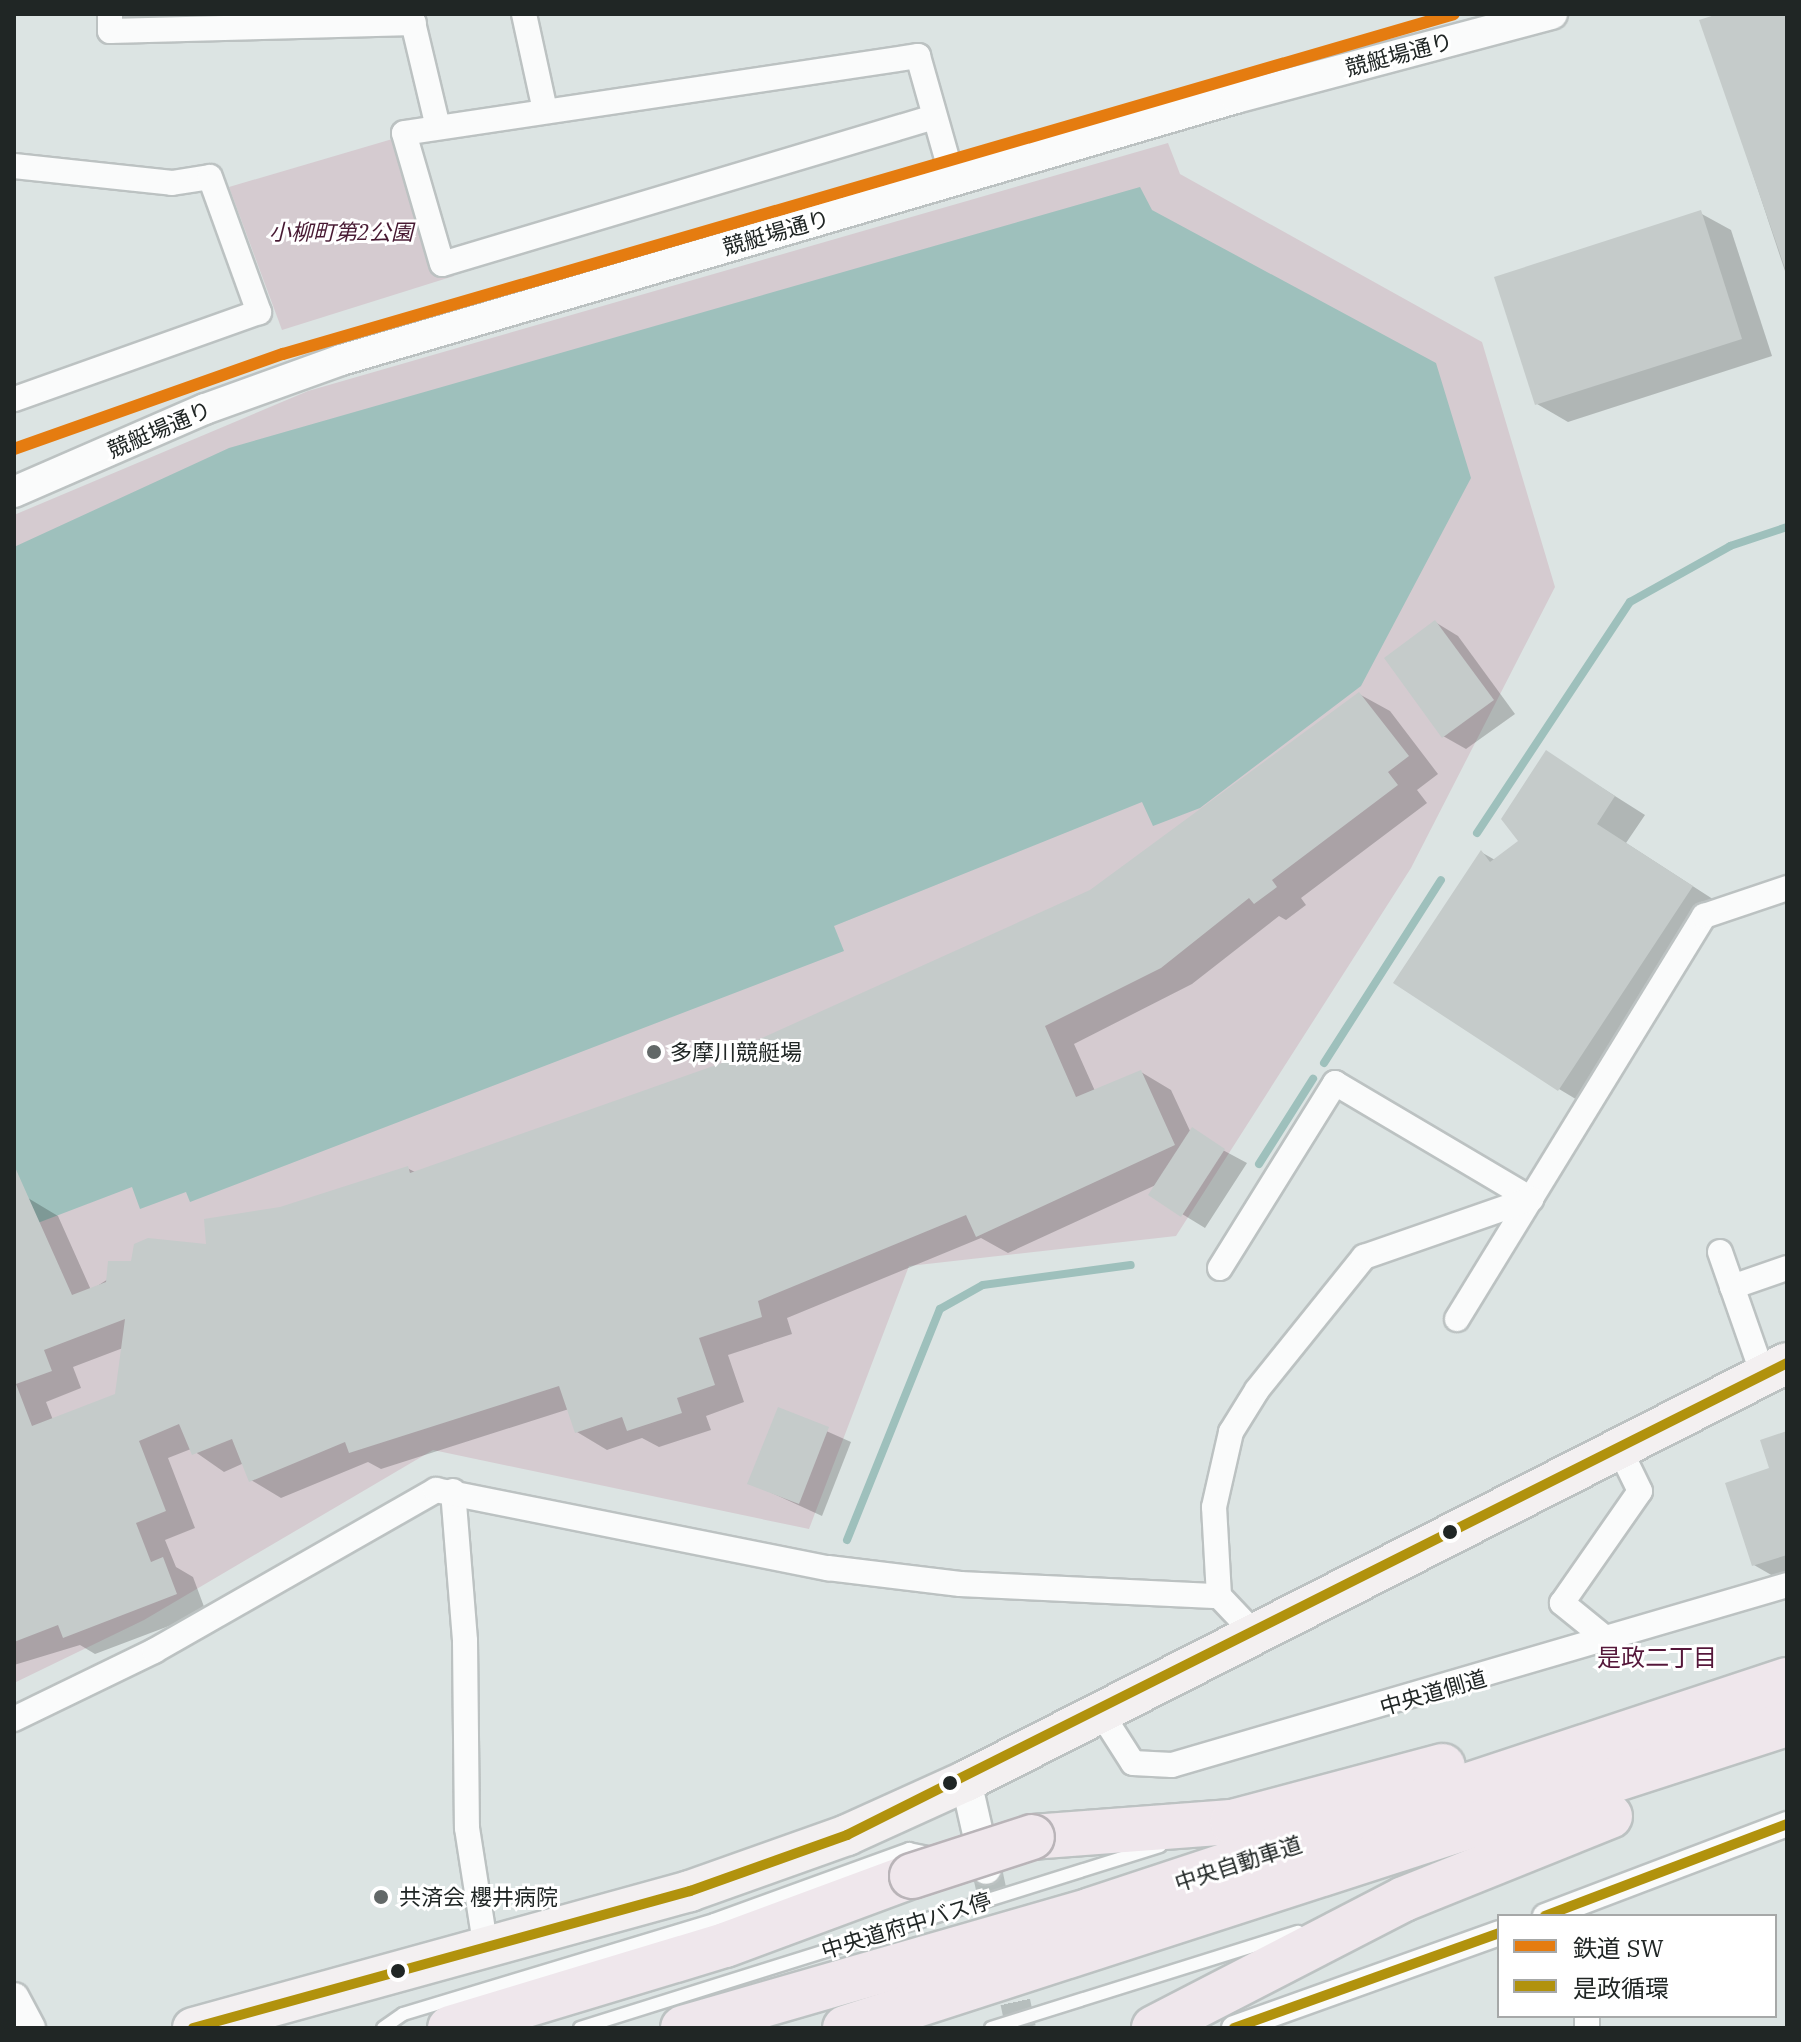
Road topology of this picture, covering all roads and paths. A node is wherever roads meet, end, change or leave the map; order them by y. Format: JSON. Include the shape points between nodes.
{"nodes":[{"id":1,"x":110,"y":14,"type":"edge"},
{"id":2,"x":524,"y":14,"type":"edge"},
{"id":3,"x":1552,"y":14,"type":"edge"},
{"id":4,"x":412,"y":19,"type":"edge"},
{"id":5,"x":545,"y":110,"type":"junction"},
{"id":6,"x":934,"y":117,"type":"junction"},
{"id":7,"x":438,"y":127,"type":"junction"},
{"id":8,"x":14,"y":166,"type":"edge"},
{"id":9,"x":953,"y":180,"type":"junction"},
{"id":10,"x":14,"y":399,"type":"edge"},
{"id":11,"x":14,"y":492,"type":"edge"},
{"id":12,"x":1787,"y":888,"type":"edge"},
{"id":13,"x":1531,"y":1199,"type":"junction"},
{"id":14,"x":1720,"y":1252,"type":"dead end"},
{"id":15,"x":1220,"y":1268,"type":"dead end"},
{"id":16,"x":1787,"y":1268,"type":"edge"},
{"id":17,"x":1732,"y":1287,"type":"junction"},
{"id":18,"x":1457,"y":1319,"type":"dead end"},
{"id":19,"x":1775,"y":1369,"type":"edge"},
{"id":20,"x":1620,"y":1450,"type":"junction"},
{"id":21,"x":453,"y":1491,"type":"junction"},
{"id":22,"x":1787,"y":1585,"type":"edge"},
{"id":23,"x":1219,"y":1596,"type":"junction"},
{"id":24,"x":1255,"y":1634,"type":"junction"},
{"id":25,"x":1610,"y":1642,"type":"junction"},
{"id":26,"x":1787,"y":1665,"type":"edge"},
{"id":27,"x":1787,"y":1680,"type":"edge"},
{"id":28,"x":1101,"y":1713,"type":"junction"},
{"id":29,"x":14,"y":1719,"type":"edge"},
{"id":30,"x":1787,"y":1724,"type":"edge"},
{"id":31,"x":1787,"y":1746,"type":"edge"},
{"id":32,"x":966,"y":1781,"type":"junction"},
{"id":33,"x":1232,"y":1822,"type":"junction"},
{"id":34,"x":1787,"y":1824,"type":"edge"},
{"id":35,"x":984,"y":1858,"type":"joint"},
{"id":36,"x":1404,"y":1899,"type":"junction"},
{"id":37,"x":1593,"y":1907,"type":"edge"},
{"id":38,"x":1556,"y":1914,"type":"edge"},
{"id":39,"x":1497,"y":1934,"type":"edge"},
{"id":40,"x":486,"y":1950,"type":"junction"},
{"id":41,"x":14,"y":1998,"type":"edge"},
{"id":42,"x":30,"y":2028,"type":"edge"},
{"id":43,"x":193,"y":2028,"type":"edge"},
{"id":44,"x":383,"y":2028,"type":"edge"},
{"id":45,"x":450,"y":2028,"type":"edge"},
{"id":46,"x":580,"y":2028,"type":"edge"},
{"id":47,"x":683,"y":2028,"type":"edge"},
{"id":48,"x":845,"y":2028,"type":"edge"},
{"id":49,"x":991,"y":2028,"type":"edge"},
{"id":50,"x":1154,"y":2028,"type":"edge"},
{"id":51,"x":1234,"y":2028,"type":"edge"}],
"edges":[{"from":1,"to":4,"type":"street","via":[[110,31]]},
{"from":2,"to":5,"type":"street"},
{"from":3,"to":9,"type":"street","name":"競艇場通り"},
{"from":4,"to":7,"type":"street"},
{"from":5,"to":6,"type":"street","via":[[918,56]]},
{"from":5,"to":7,"type":"street"},
{"from":6,"to":7,"type":"street","via":[[442,264],[404,133]]},
{"from":6,"to":9,"type":"street"},
{"from":8,"to":10,"type":"street","via":[[172,183],[210,177],[259,312]]},
{"from":9,"to":11,"type":"street","name":"競艇場通り","via":[[317,368]]},
{"from":12,"to":13,"type":"street","via":[[1704,916]]},
{"from":13,"to":15,"type":"street","via":[[1335,1083]]},
{"from":13,"to":18,"type":"street"},
{"from":13,"to":23,"type":"street","via":[[1364,1257],[1257,1390],[1231,1432],[1214,1507]]},
{"from":14,"to":17,"type":"street"},
{"from":16,"to":17,"type":"street"},
{"from":17,"to":19,"type":"street"},
{"from":19,"to":20,"type":"main road"},
{"from":20,"to":24,"type":"main road"},
{"from":20,"to":25,"type":"street","via":[[1640,1491],[1562,1603]]},
{"from":21,"to":23,"type":"street","via":[[828,1568],[975,1585]]},
{"from":21,"to":29,"type":"street","via":[[436,1490],[154,1651]]},
{"from":21,"to":40,"type":"street","via":[[464,1626],[467,1828]]},
{"from":22,"to":25,"type":"street","name":"中央道側道"},
{"from":23,"to":24,"type":"street"},
{"from":24,"to":28,"type":"main road"},
{"from":25,"to":28,"type":"street","name":"中央道側道","via":[[1172,1765],[1133,1763]]},
{"from":26,"to":33,"type":"highway"},
{"from":27,"to":47,"type":"highway","name":"中央自動車道","via":[[1104,1906]]},
{"from":28,"to":32,"type":"main road"},
{"from":30,"to":48,"type":"highway","name":"中央自動車道","via":[[1264,1899]]},
{"from":31,"to":36,"type":"highway"},
{"from":32,"to":35,"type":"street"},
{"from":32,"to":40,"type":"main road","via":[[690,1891]]},
{"from":33,"to":45,"type":"highway","bridge":true,"via":[[1032,1837],[725,1945]]},
{"from":33,"to":46,"type":"lane","name":"中央道府中バス停"},
{"from":34,"to":37,"type":"street"},
{"from":35,"to":44,"type":"lane","via":[[909,1849],[714,1920],[403,2014]]},
{"from":36,"to":49,"type":"lane"},
{"from":36,"to":50,"type":"highway"},
{"from":37,"to":38,"type":"street"},
{"from":39,"to":51,"type":"street"},
{"from":40,"to":43,"type":"main road"},
{"from":41,"to":42,"type":"street"}]}
